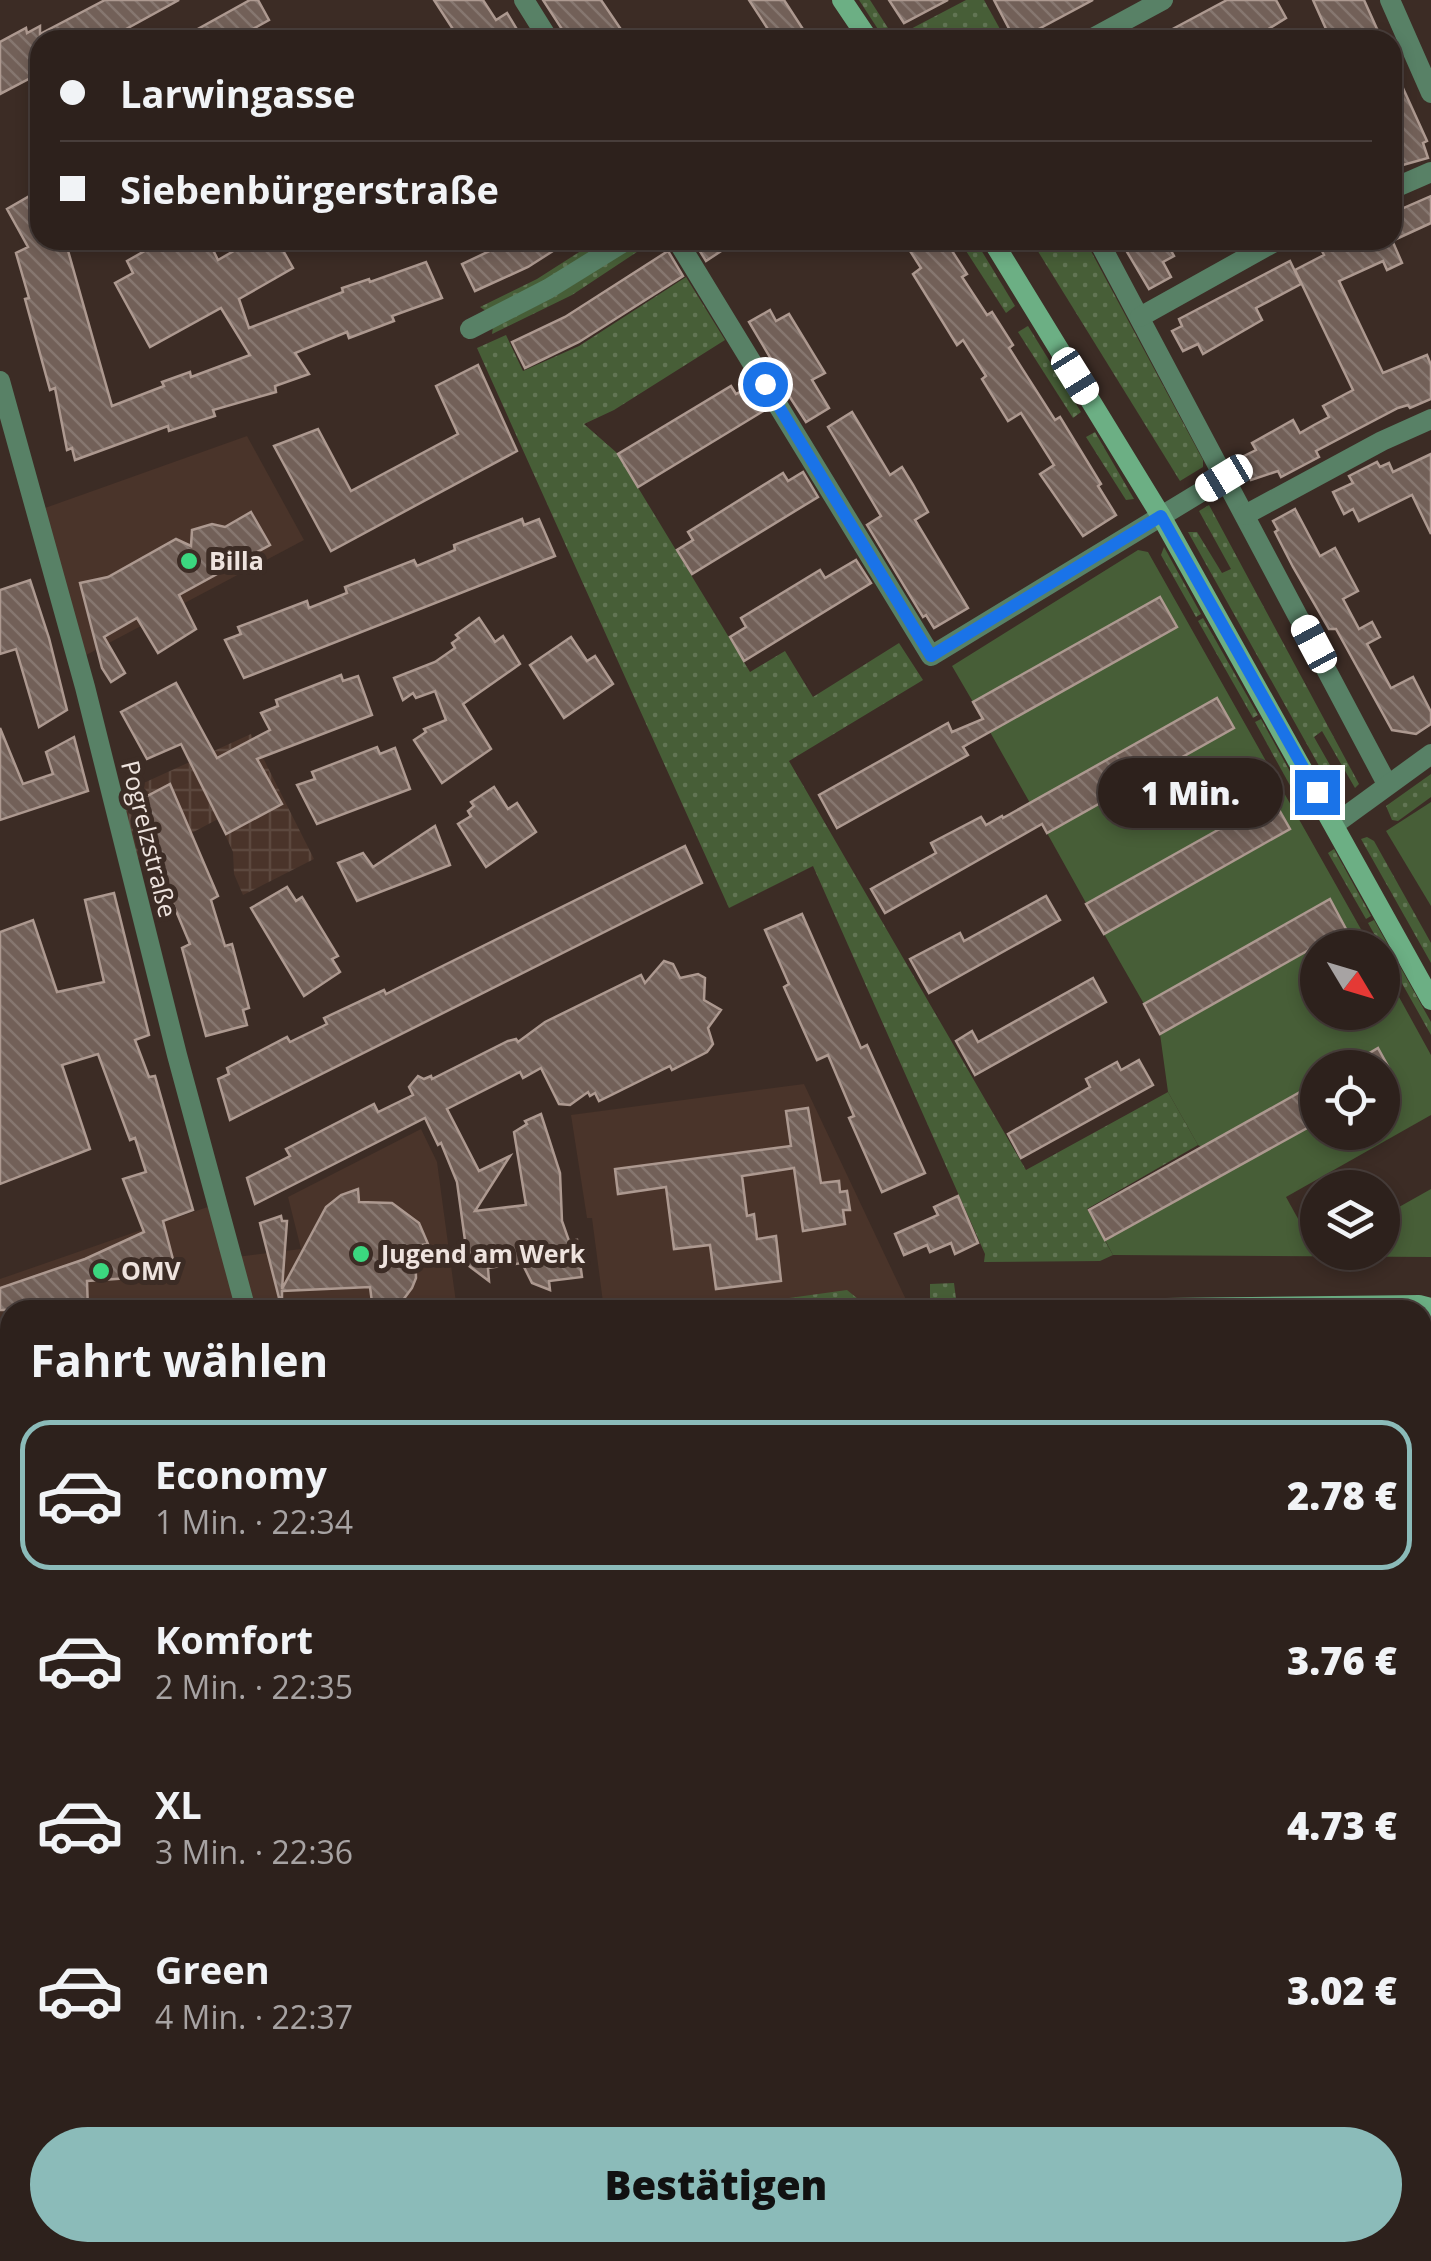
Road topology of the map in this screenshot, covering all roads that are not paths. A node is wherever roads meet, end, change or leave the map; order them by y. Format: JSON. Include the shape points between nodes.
{"nodes":[{"id":1,"x":524,"y":0,"type":"edge"},
{"id":2,"x":842,"y":0,"type":"edge"},
{"id":3,"x":1163,"y":0,"type":"edge"},
{"id":4,"x":1390,"y":0,"type":"edge"},
{"id":5,"x":544,"y":30,"type":"edge"},
{"id":6,"x":862,"y":30,"type":"edge"},
{"id":7,"x":1108,"y":30,"type":"edge"},
{"id":8,"x":1431,"y":94,"type":"edge"},
{"id":9,"x":1431,"y":172,"type":"edge"},
{"id":10,"x":1402,"y":185,"type":"edge"},
{"id":11,"x":611,"y":250,"type":"edge"},
{"id":12,"x":683,"y":250,"type":"edge"},
{"id":13,"x":998,"y":250,"type":"edge"},
{"id":14,"x":1103,"y":250,"type":"edge"},
{"id":15,"x":1260,"y":250,"type":"edge"},
{"id":16,"x":1140,"y":317,"type":"junction"},
{"id":17,"x":470,"y":329,"type":"dead end"},
{"id":18,"x":0,"y":382,"type":"edge"},
{"id":19,"x":1431,"y":419,"type":"edge"},
{"id":20,"x":1224,"y":478,"type":"junction"},
{"id":21,"x":1245,"y":515,"type":"junction"},
{"id":22,"x":1161,"y":516,"type":"junction"},
{"id":23,"x":1431,"y":754,"type":"edge"},
{"id":24,"x":1387,"y":784,"type":"junction"},
{"id":25,"x":1335,"y":824,"type":"junction"},
{"id":26,"x":1431,"y":1000,"type":"edge"},
{"id":27,"x":243,"y":1300,"type":"edge"}],
"edges":[{"from":1,"to":5,"type":"street"},
{"from":2,"to":6,"type":"street"},
{"from":3,"to":7,"type":"street"},
{"from":4,"to":8,"type":"street"},
{"from":9,"to":10,"type":"street"},
{"from":11,"to":17,"type":"street"},
{"from":12,"to":22,"type":"street","via":[[931,656]]},
{"from":13,"to":22,"type":"street"},
{"from":14,"to":16,"type":"street"},
{"from":15,"to":16,"type":"street"},
{"from":16,"to":20,"type":"street"},
{"from":18,"to":27,"type":"street","name":"Pogrelzstraße"},
{"from":19,"to":21,"type":"street"},
{"from":20,"to":21,"type":"street"},
{"from":20,"to":22,"type":"street"},
{"from":21,"to":24,"type":"street"},
{"from":22,"to":25,"type":"street"},
{"from":23,"to":24,"type":"street"},
{"from":24,"to":25,"type":"street"},
{"from":25,"to":26,"type":"street"}]}
